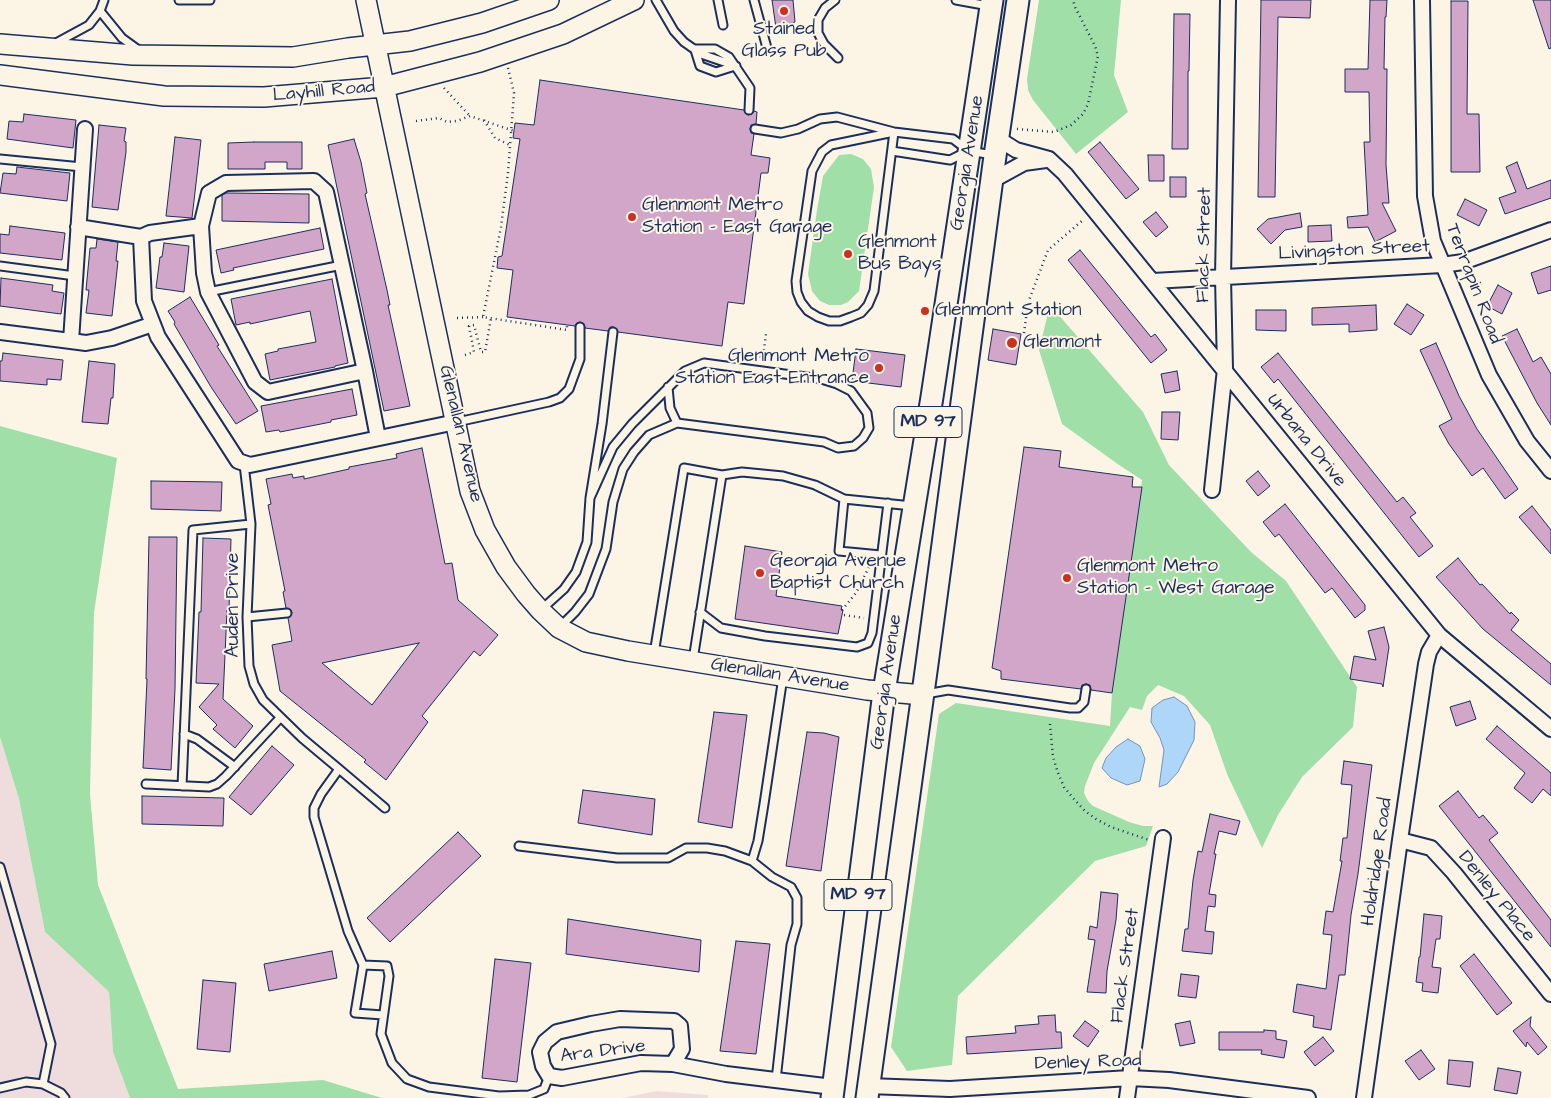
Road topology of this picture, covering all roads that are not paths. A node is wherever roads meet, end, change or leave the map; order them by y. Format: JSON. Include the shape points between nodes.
{"nodes":[{"id":1,"x":104,"y":0,"type":"edge"},
{"id":2,"x":179,"y":0,"type":"edge"},
{"id":3,"x":210,"y":0,"type":"edge"},
{"id":4,"x":366,"y":0,"type":"edge"},
{"id":5,"x":549,"y":0,"type":"edge"},
{"id":6,"x":634,"y":0,"type":"edge"},
{"id":7,"x":656,"y":0,"type":"edge"},
{"id":8,"x":718,"y":0,"type":"edge"},
{"id":9,"x":754,"y":0,"type":"edge"},
{"id":10,"x":835,"y":0,"type":"edge"},
{"id":11,"x":956,"y":0,"type":"edge"},
{"id":12,"x":1018,"y":0,"type":"edge"},
{"id":13,"x":1228,"y":0,"type":"edge"},
{"id":14,"x":1422,"y":0,"type":"edge"},
{"id":15,"x":992,"y":4,"type":"edge"},
{"id":16,"x":100,"y":11,"type":"junction"},
{"id":17,"x":723,"y":25,"type":"dead end"},
{"id":18,"x":0,"y":44,"type":"edge"},
{"id":19,"x":375,"y":45,"type":"junction"},
{"id":20,"x":48,"y":48,"type":"junction"},
{"id":21,"x":767,"y":48,"type":"dead end"},
{"id":22,"x":695,"y":49,"type":"junction"},
{"id":23,"x":146,"y":55,"type":"junction"},
{"id":24,"x":838,"y":58,"type":"dead end"},
{"id":25,"x":736,"y":66,"type":"junction"},
{"id":26,"x":0,"y":76,"type":"edge"},
{"id":27,"x":384,"y":87,"type":"junction"},
{"id":28,"x":749,"y":110,"type":"dead end"},
{"id":29,"x":85,"y":129,"type":"dead end"},
{"id":30,"x":755,"y":129,"type":"dead end"},
{"id":31,"x":894,"y":132,"type":"junction"},
{"id":32,"x":996,"y":147,"type":"junction"},
{"id":33,"x":969,"y":150,"type":"junction"},
{"id":34,"x":892,"y":151,"type":"junction"},
{"id":35,"x":0,"y":159,"type":"edge"},
{"id":36,"x":1049,"y":159,"type":"junction"},
{"id":37,"x":82,"y":167,"type":"junction"},
{"id":38,"x":991,"y":181,"type":"junction"},
{"id":39,"x":201,"y":226,"type":"junction"},
{"id":40,"x":78,"y":227,"type":"junction"},
{"id":41,"x":1551,"y":230,"type":"edge"},
{"id":42,"x":142,"y":237,"type":"junction"},
{"id":43,"x":342,"y":265,"type":"junction"},
{"id":44,"x":1442,"y":265,"type":"junction"},
{"id":45,"x":0,"y":266,"type":"edge"},
{"id":46,"x":75,"y":276,"type":"junction"},
{"id":47,"x":1223,"y":277,"type":"junction"},
{"id":48,"x":1153,"y":281,"type":"junction"},
{"id":49,"x":208,"y":292,"type":"junction"},
{"id":50,"x":153,"y":324,"type":"junction"},
{"id":51,"x":580,"y":327,"type":"dead end"},
{"id":52,"x":0,"y":332,"type":"edge"},
{"id":53,"x":613,"y":332,"type":"dead end"},
{"id":54,"x":71,"y":341,"type":"junction"},
{"id":55,"x":1224,"y":370,"type":"junction"},
{"id":56,"x":364,"y":371,"type":"junction"},
{"id":57,"x":668,"y":387,"type":"junction"},
{"id":58,"x":456,"y":422,"type":"junction"},
{"id":59,"x":677,"y":423,"type":"junction"},
{"id":60,"x":378,"y":438,"type":"junction"},
{"id":61,"x":244,"y":464,"type":"junction"},
{"id":62,"x":1551,"y":471,"type":"edge"},
{"id":63,"x":722,"y":475,"type":"junction"},
{"id":64,"x":1212,"y":490,"type":"dead end"},
{"id":65,"x":590,"y":498,"type":"junction"},
{"id":66,"x":844,"y":499,"type":"junction"},
{"id":67,"x":888,"y":503,"type":"junction"},
{"id":68,"x":915,"y":506,"type":"junction"},
{"id":69,"x":250,"y":524,"type":"junction"},
{"id":70,"x":879,"y":555,"type":"junction"},
{"id":71,"x":540,"y":610,"type":"junction"},
{"id":72,"x":700,"y":612,"type":"junction"},
{"id":73,"x":287,"y":613,"type":"dead end"},
{"id":74,"x":247,"y":617,"type":"junction"},
{"id":75,"x":559,"y":628,"type":"junction"},
{"id":76,"x":1439,"y":635,"type":"junction"},
{"id":77,"x":654,"y":655,"type":"junction"},
{"id":78,"x":692,"y":662,"type":"junction"},
{"id":79,"x":783,"y":676,"type":"junction"},
{"id":80,"x":1086,"y":689,"type":"dead end"},
{"id":81,"x":884,"y":692,"type":"junction"},
{"id":82,"x":923,"y":695,"type":"junction"},
{"id":83,"x":280,"y":718,"type":"junction"},
{"id":84,"x":1551,"y":729,"type":"edge"},
{"id":85,"x":184,"y":734,"type":"junction"},
{"id":86,"x":235,"y":767,"type":"junction"},
{"id":87,"x":339,"y":769,"type":"junction"},
{"id":88,"x":146,"y":784,"type":"dead end"},
{"id":89,"x":182,"y":786,"type":"junction"},
{"id":90,"x":385,"y":808,"type":"dead end"},
{"id":91,"x":1163,"y":838,"type":"dead end"},
{"id":92,"x":1400,"y":840,"type":"junction"},
{"id":93,"x":519,"y":846,"type":"dead end"},
{"id":94,"x":752,"y":861,"type":"junction"},
{"id":95,"x":0,"y":867,"type":"edge"},
{"id":96,"x":363,"y":965,"type":"junction"},
{"id":97,"x":1551,"y":994,"type":"edge"},
{"id":98,"x":383,"y":1015,"type":"junction"},
{"id":99,"x":673,"y":1064,"type":"junction"},
{"id":100,"x":549,"y":1076,"type":"junction"},
{"id":101,"x":1130,"y":1078,"type":"junction"},
{"id":102,"x":776,"y":1080,"type":"junction"},
{"id":103,"x":43,"y":1084,"type":"junction"},
{"id":104,"x":0,"y":1088,"type":"edge"},
{"id":105,"x":833,"y":1092,"type":"edge"},
{"id":106,"x":868,"y":1092,"type":"edge"},
{"id":107,"x":65,"y":1098,"type":"edge"},
{"id":108,"x":1127,"y":1098,"type":"edge"},
{"id":109,"x":1308,"y":1098,"type":"edge"},
{"id":110,"x":1364,"y":1098,"type":"edge"}],
"edges":[{"from":1,"to":16,"type":"lane"},
{"from":2,"to":3,"type":"lane"},
{"from":4,"to":19,"type":"main road","name":"Glenallan Avenue"},
{"from":5,"to":19,"type":"main road","name":"Layhill Road","via":[[482,23],[410,41]]},
{"from":6,"to":27,"type":"main road","name":"Layhill Road","via":[[563,34],[480,62]]},
{"from":7,"to":22,"type":"lane","via":[[674,30]]},
{"from":8,"to":17,"type":"lane"},
{"from":9,"to":21,"type":"lane"},
{"from":10,"to":24,"type":"lane","via":[[818,20],[818,33]]},
{"from":11,"to":15,"type":"lane"},
{"from":12,"to":32,"type":"main road","name":"Georgia Avenue","number":"MD 97"},
{"from":13,"to":47,"type":"street","name":"Flack Street"},
{"from":14,"to":44,"type":"street","name":"Terrapin Road","via":[[1425,196],[1433,241]]},
{"from":15,"to":33,"type":"main road","name":"Georgia Avenue","number":"MD 97"},
{"from":16,"to":20,"type":"lane","via":[[89,25]]},
{"from":16,"to":23,"type":"lane","via":[[122,38]]},
{"from":18,"to":20,"type":"main road","name":"Layhill Road"},
{"from":19,"to":23,"type":"main road","name":"Layhill Road","via":[[293,57]]},
{"from":19,"to":27,"type":"main road","name":"Glenallan Avenue"},
{"from":20,"to":23,"type":"main road","name":"Layhill Road"},
{"from":22,"to":25,"type":"lane"},
{"from":22,"to":25,"type":"lane","via":[[700,66],[716,72]]},
{"from":25,"to":28,"type":"lane","via":[[750,88]]},
{"from":26,"to":27,"type":"main road","name":"Layhill Road","via":[[164,96],[264,97]]},
{"from":27,"to":58,"type":"main road","name":"Glenallan Avenue"},
{"from":29,"to":37,"type":"street"},
{"from":30,"to":31,"type":"lane","via":[[781,133],[820,119],[838,117]]},
{"from":31,"to":33,"type":"lane","name":"Urbana Drive","via":[[953,140]]},
{"from":31,"to":34,"type":"lane"},
{"from":31,"to":34,"type":"lane","via":[[830,145],[822,152],[812,171],[796,282],[801,302],[818,317],[840,321],[861,313],[868,305],[874,291]]},
{"from":32,"to":33,"type":"lane","name":"Urbana Drive"},
{"from":32,"to":36,"type":"street","name":"Urbana Drive"},
{"from":32,"to":38,"type":"main road","name":"Georgia Avenue","number":"MD 97"},
{"from":33,"to":34,"type":"lane","via":[[950,160]]},
{"from":33,"to":68,"type":"main road","name":"Georgia Avenue","number":"MD 97"},
{"from":35,"to":37,"type":"lane"},
{"from":36,"to":38,"type":"street","via":[[1024,163]]},
{"from":36,"to":48,"type":"street","name":"Urbana Drive"},
{"from":37,"to":40,"type":"street"},
{"from":38,"to":82,"type":"main road","name":"Georgia Avenue","number":"MD 97"},
{"from":39,"to":42,"type":"street"},
{"from":39,"to":43,"type":"street","via":[[209,193],[226,183],[314,182],[326,192]]},
{"from":39,"to":49,"type":"street"},
{"from":40,"to":42,"type":"street"},
{"from":40,"to":46,"type":"street"},
{"from":41,"to":44,"type":"street","name":"Livingston Street","via":[[1463,262]]},
{"from":42,"to":50,"type":"street","via":[[144,301]]},
{"from":43,"to":49,"type":"lane"},
{"from":43,"to":56,"type":"street"},
{"from":44,"to":47,"type":"street","name":"Livingston Street"},
{"from":44,"to":62,"type":"street","name":"Terrapin Road","via":[[1488,375],[1527,441]]},
{"from":45,"to":46,"type":"lane"},
{"from":46,"to":54,"type":"street"},
{"from":47,"to":48,"type":"street","name":"Livingston Street"},
{"from":47,"to":55,"type":"street","name":"Flack Street"},
{"from":48,"to":55,"type":"street","name":"Urbana Drive"},
{"from":49,"to":56,"type":"street","via":[[255,382],[268,392]]},
{"from":50,"to":54,"type":"street","via":[[112,338],[86,343]]},
{"from":50,"to":61,"type":"street","via":[[158,337],[238,462]]},
{"from":51,"to":58,"type":"lane","via":[[580,359],[569,389],[560,398]]},
{"from":52,"to":54,"type":"street"},
{"from":53,"to":65,"type":"lane"},
{"from":55,"to":64,"type":"street","name":"Flack Street"},
{"from":55,"to":76,"type":"street","name":"Urbana Drive"},
{"from":56,"to":60,"type":"street"},
{"from":57,"to":59,"type":"lane","via":[[670,408]]},
{"from":57,"to":59,"type":"lane","via":[[685,371],[704,363],[821,379],[851,391],[867,413],[869,428],[854,446],[838,448],[824,442]]},
{"from":57,"to":65,"type":"lane","via":[[613,447]]},
{"from":58,"to":60,"type":"street"},
{"from":58,"to":71,"type":"main road","name":"Glenallan Avenue","via":[[470,491],[485,530],[506,567]]},
{"from":59,"to":75,"type":"lane","via":[[649,435],[623,469],[613,502],[606,549],[589,594]]},
{"from":60,"to":61,"type":"street"},
{"from":61,"to":69,"type":"lane","name":"Auden Drive"},
{"from":63,"to":66,"type":"lane","via":[[742,472],[783,476],[815,485]]},
{"from":63,"to":72,"type":"lane"},
{"from":63,"to":77,"type":"lane","via":[[684,468]]},
{"from":65,"to":71,"type":"lane","via":[[587,542],[576,572],[564,589]]},
{"from":66,"to":67,"type":"lane"},
{"from":66,"to":70,"type":"lane","via":[[839,551]]},
{"from":67,"to":68,"type":"lane"},
{"from":67,"to":70,"type":"lane"},
{"from":68,"to":81,"type":"main road","name":"Georgia Avenue","number":"MD 97"},
{"from":69,"to":74,"type":"lane","name":"Auden Drive"},
{"from":69,"to":85,"type":"lane","via":[[193,530]]},
{"from":70,"to":72,"type":"lane","via":[[872,633],[868,643],[862,646],[721,628]]},
{"from":71,"to":75,"type":"main road","name":"Glenallan Avenue"},
{"from":72,"to":78,"type":"lane"},
{"from":73,"to":74,"type":"lane"},
{"from":74,"to":83,"type":"lane","name":"Auden Drive","via":[[249,666],[254,684],[263,700]]},
{"from":75,"to":77,"type":"main road","name":"Glenallan Avenue","via":[[586,642]]},
{"from":76,"to":84,"type":"street","name":"Urbana Drive"},
{"from":76,"to":92,"type":"street","name":"Holdridge Road","via":[[1426,664]]},
{"from":77,"to":78,"type":"main road","name":"Glenallan Avenue"},
{"from":78,"to":79,"type":"main road","name":"Glenallan Avenue"},
{"from":79,"to":81,"type":"main road","name":"Glenallan Avenue"},
{"from":79,"to":94,"type":"lane","via":[[758,841]]},
{"from":80,"to":82,"type":"lane","via":[[1084,702],[1078,708],[948,690]]},
{"from":81,"to":82,"type":"main road","name":"Glenallan Avenue"},
{"from":81,"to":105,"type":"main road","name":"Georgia Avenue","number":"MD 97"},
{"from":82,"to":106,"type":"main road","name":"Georgia Avenue","number":"MD 97"},
{"from":83,"to":86,"type":"lane"},
{"from":83,"to":87,"type":"lane","name":"Auden Drive"},
{"from":85,"to":86,"type":"lane","via":[[197,738]]},
{"from":85,"to":89,"type":"lane"},
{"from":86,"to":89,"type":"lane","via":[[209,787]]},
{"from":87,"to":90,"type":"lane","name":"Auden Drive"},
{"from":87,"to":96,"type":"lane","via":[[321,794],[314,808],[314,817],[348,931]]},
{"from":88,"to":89,"type":"lane"},
{"from":91,"to":101,"type":"street","name":"Flack Street"},
{"from":92,"to":97,"type":"street","name":"Denley Place","via":[[1431,848]]},
{"from":92,"to":110,"type":"street","name":"Holdridge Road"},
{"from":93,"to":94,"type":"lane","via":[[617,858],[668,858],[686,848],[707,848]]},
{"from":94,"to":102,"type":"lane","via":[[790,887],[796,898],[797,924],[791,945]]},
{"from":95,"to":103,"type":"lane","via":[[51,1044]]},
{"from":96,"to":98,"type":"lane","via":[[387,966],[389,976]]},
{"from":96,"to":98,"type":"lane","via":[[355,1013]]},
{"from":98,"to":100,"type":"lane","via":[[381,1034],[392,1063],[407,1079],[429,1087],[499,1096],[529,1095],[544,1089]]},
{"from":99,"to":100,"type":"street","name":"Ara Drive","via":[[641,1063],[562,1078]]},
{"from":99,"to":100,"type":"street","name":"Ara Drive","via":[[682,1049],[680,1026],[674,1021],[620,1018],[557,1032],[545,1042],[540,1052]]},
{"from":99,"to":102,"type":"street","name":"Ara Drive"},
{"from":101,"to":106,"type":"street","name":"Denley Road"},
{"from":101,"to":108,"type":"street","name":"Flack Street"},
{"from":101,"to":109,"type":"street","name":"Denley Road"},
{"from":102,"to":105,"type":"street","name":"Ara Drive"},
{"from":103,"to":104,"type":"lane","via":[[26,1082]]},
{"from":103,"to":107,"type":"lane"}]}
